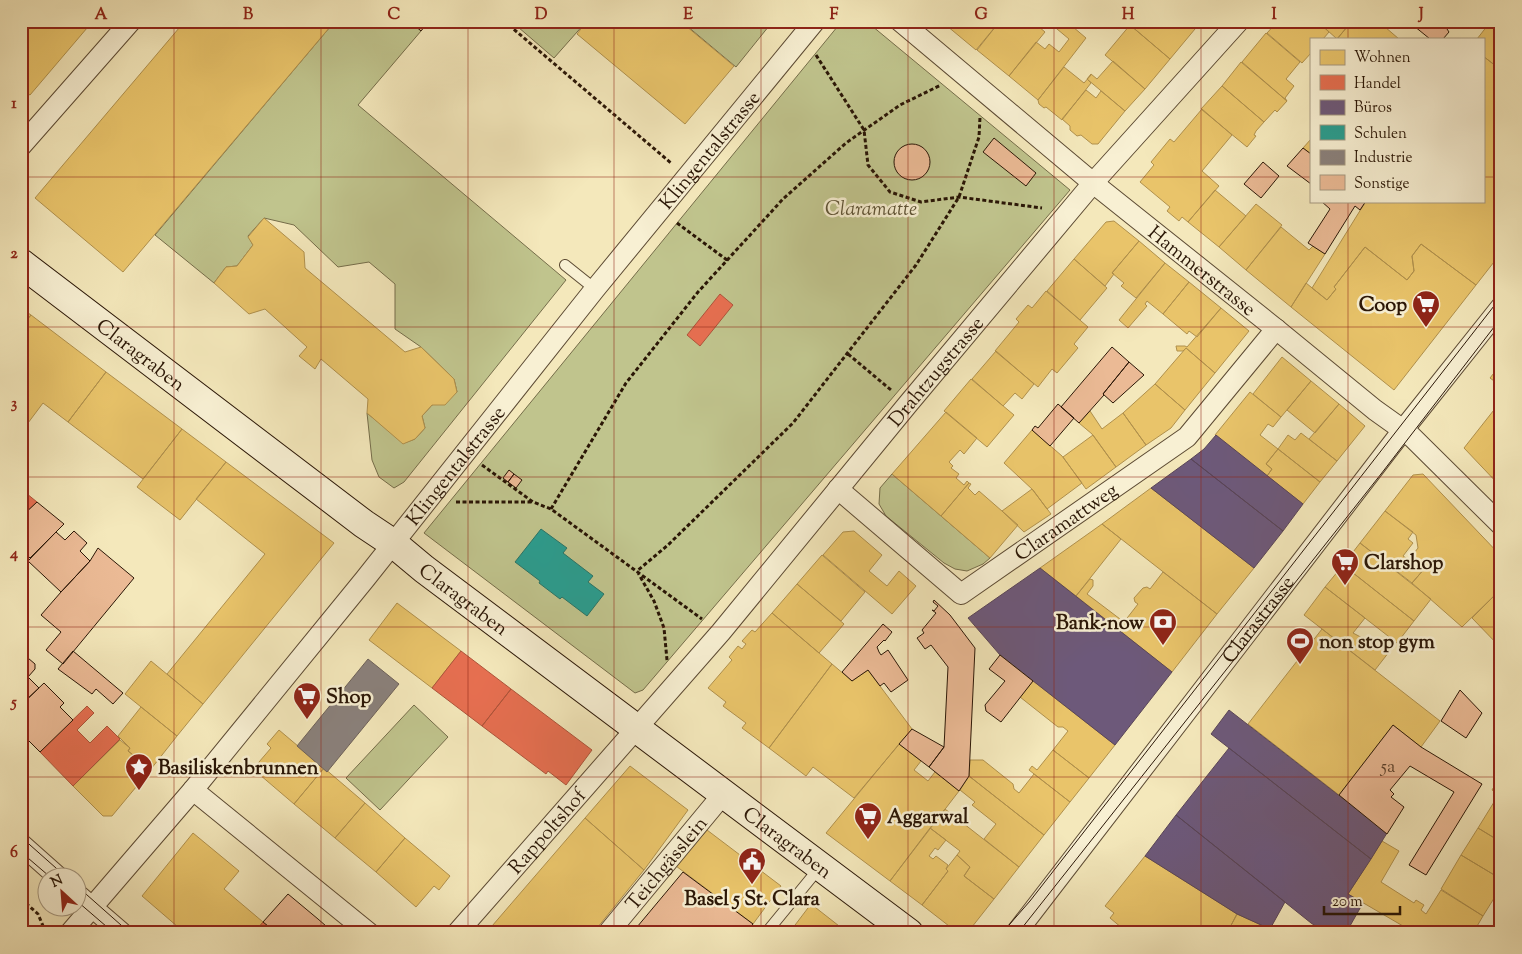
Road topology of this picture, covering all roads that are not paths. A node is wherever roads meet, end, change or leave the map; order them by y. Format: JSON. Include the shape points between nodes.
{"nodes":[{"id":1,"x":131,"y":21,"type":"edge"},
{"id":2,"x":900,"y":21,"type":"edge"},
{"id":3,"x":1239,"y":21,"type":"edge"},
{"id":4,"x":809,"y":28,"type":"edge"},
{"id":5,"x":21,"y":146,"type":"edge"},
{"id":6,"x":1093,"y":183,"type":"junction"},
{"id":7,"x":21,"y":263,"type":"edge"},
{"id":8,"x":565,"y":265,"type":"dead end"},
{"id":9,"x":595,"y":290,"type":"junction"},
{"id":10,"x":1501,"y":307,"type":"edge"},
{"id":11,"x":1276,"y":329,"type":"junction"},
{"id":12,"x":1403,"y":430,"type":"junction"},
{"id":13,"x":838,"y":489,"type":"junction"},
{"id":14,"x":1501,"y":525,"type":"edge"},
{"id":15,"x":394,"y":544,"type":"junction"},
{"id":16,"x":637,"y":728,"type":"junction"},
{"id":17,"x":193,"y":790,"type":"junction"},
{"id":18,"x":724,"y":793,"type":"junction"},
{"id":19,"x":21,"y":844,"type":"edge"},
{"id":20,"x":46,"y":866,"type":"edge"},
{"id":21,"x":821,"y":866,"type":"junction"},
{"id":22,"x":88,"y":898,"type":"edge"},
{"id":23,"x":88,"y":904,"type":"edge"},
{"id":24,"x":78,"y":916,"type":"edge"},
{"id":25,"x":70,"y":933,"type":"edge"},
{"id":26,"x":122,"y":933,"type":"edge"},
{"id":27,"x":369,"y":933,"type":"edge"},
{"id":28,"x":457,"y":933,"type":"edge"},
{"id":29,"x":608,"y":933,"type":"edge"},
{"id":30,"x":766,"y":933,"type":"edge"},
{"id":31,"x":908,"y":933,"type":"edge"},
{"id":32,"x":1016,"y":933,"type":"edge"}],
"edges":[{"from":1,"to":5,"type":"street"},
{"from":2,"to":6,"type":"street","name":"Hammerstrasse"},
{"from":3,"to":6,"type":"street","name":"Drahtzugstrasse"},
{"from":4,"to":9,"type":"street","name":"Klingentalstrasse"},
{"from":6,"to":11,"type":"street","name":"Hammerstrasse"},
{"from":6,"to":13,"type":"street","name":"Drahtzugstrasse"},
{"from":7,"to":15,"type":"street","name":"Claragraben"},
{"from":8,"to":9,"type":"lane"},
{"from":9,"to":15,"type":"street","name":"Klingentalstrasse"},
{"from":10,"to":12,"type":"street","name":"Clarastrasse"},
{"from":11,"to":12,"type":"street","name":"Hammerstrasse"},
{"from":11,"to":13,"type":"street","name":"Claramattweg","via":[[1187,437],[961,594]]},
{"from":12,"to":14,"type":"street","name":"Hammerstrasse"},
{"from":12,"to":32,"type":"street","name":"Clarastrasse"},
{"from":13,"to":16,"type":"street","name":"Drahtzugstrasse"},
{"from":15,"to":16,"type":"street","name":"Claragraben"},
{"from":15,"to":17,"type":"street","name":"Klingentalstrasse"},
{"from":16,"to":18,"type":"street","name":"Claragraben"},
{"from":16,"to":28,"type":"street","name":"Rappoltshof"},
{"from":17,"to":22,"type":"street","name":"Klingentalstrasse"},
{"from":17,"to":27,"type":"street"},
{"from":18,"to":21,"type":"street","name":"Claragraben"},
{"from":18,"to":29,"type":"street","name":"Teichgässlein"},
{"from":19,"to":20,"type":"street"},
{"from":21,"to":30,"type":"lane"},
{"from":21,"to":31,"type":"street","name":"Claragraben"},
{"from":23,"to":26,"type":"street"},
{"from":24,"to":25,"type":"street","name":"Klingentalstrasse"}]}
